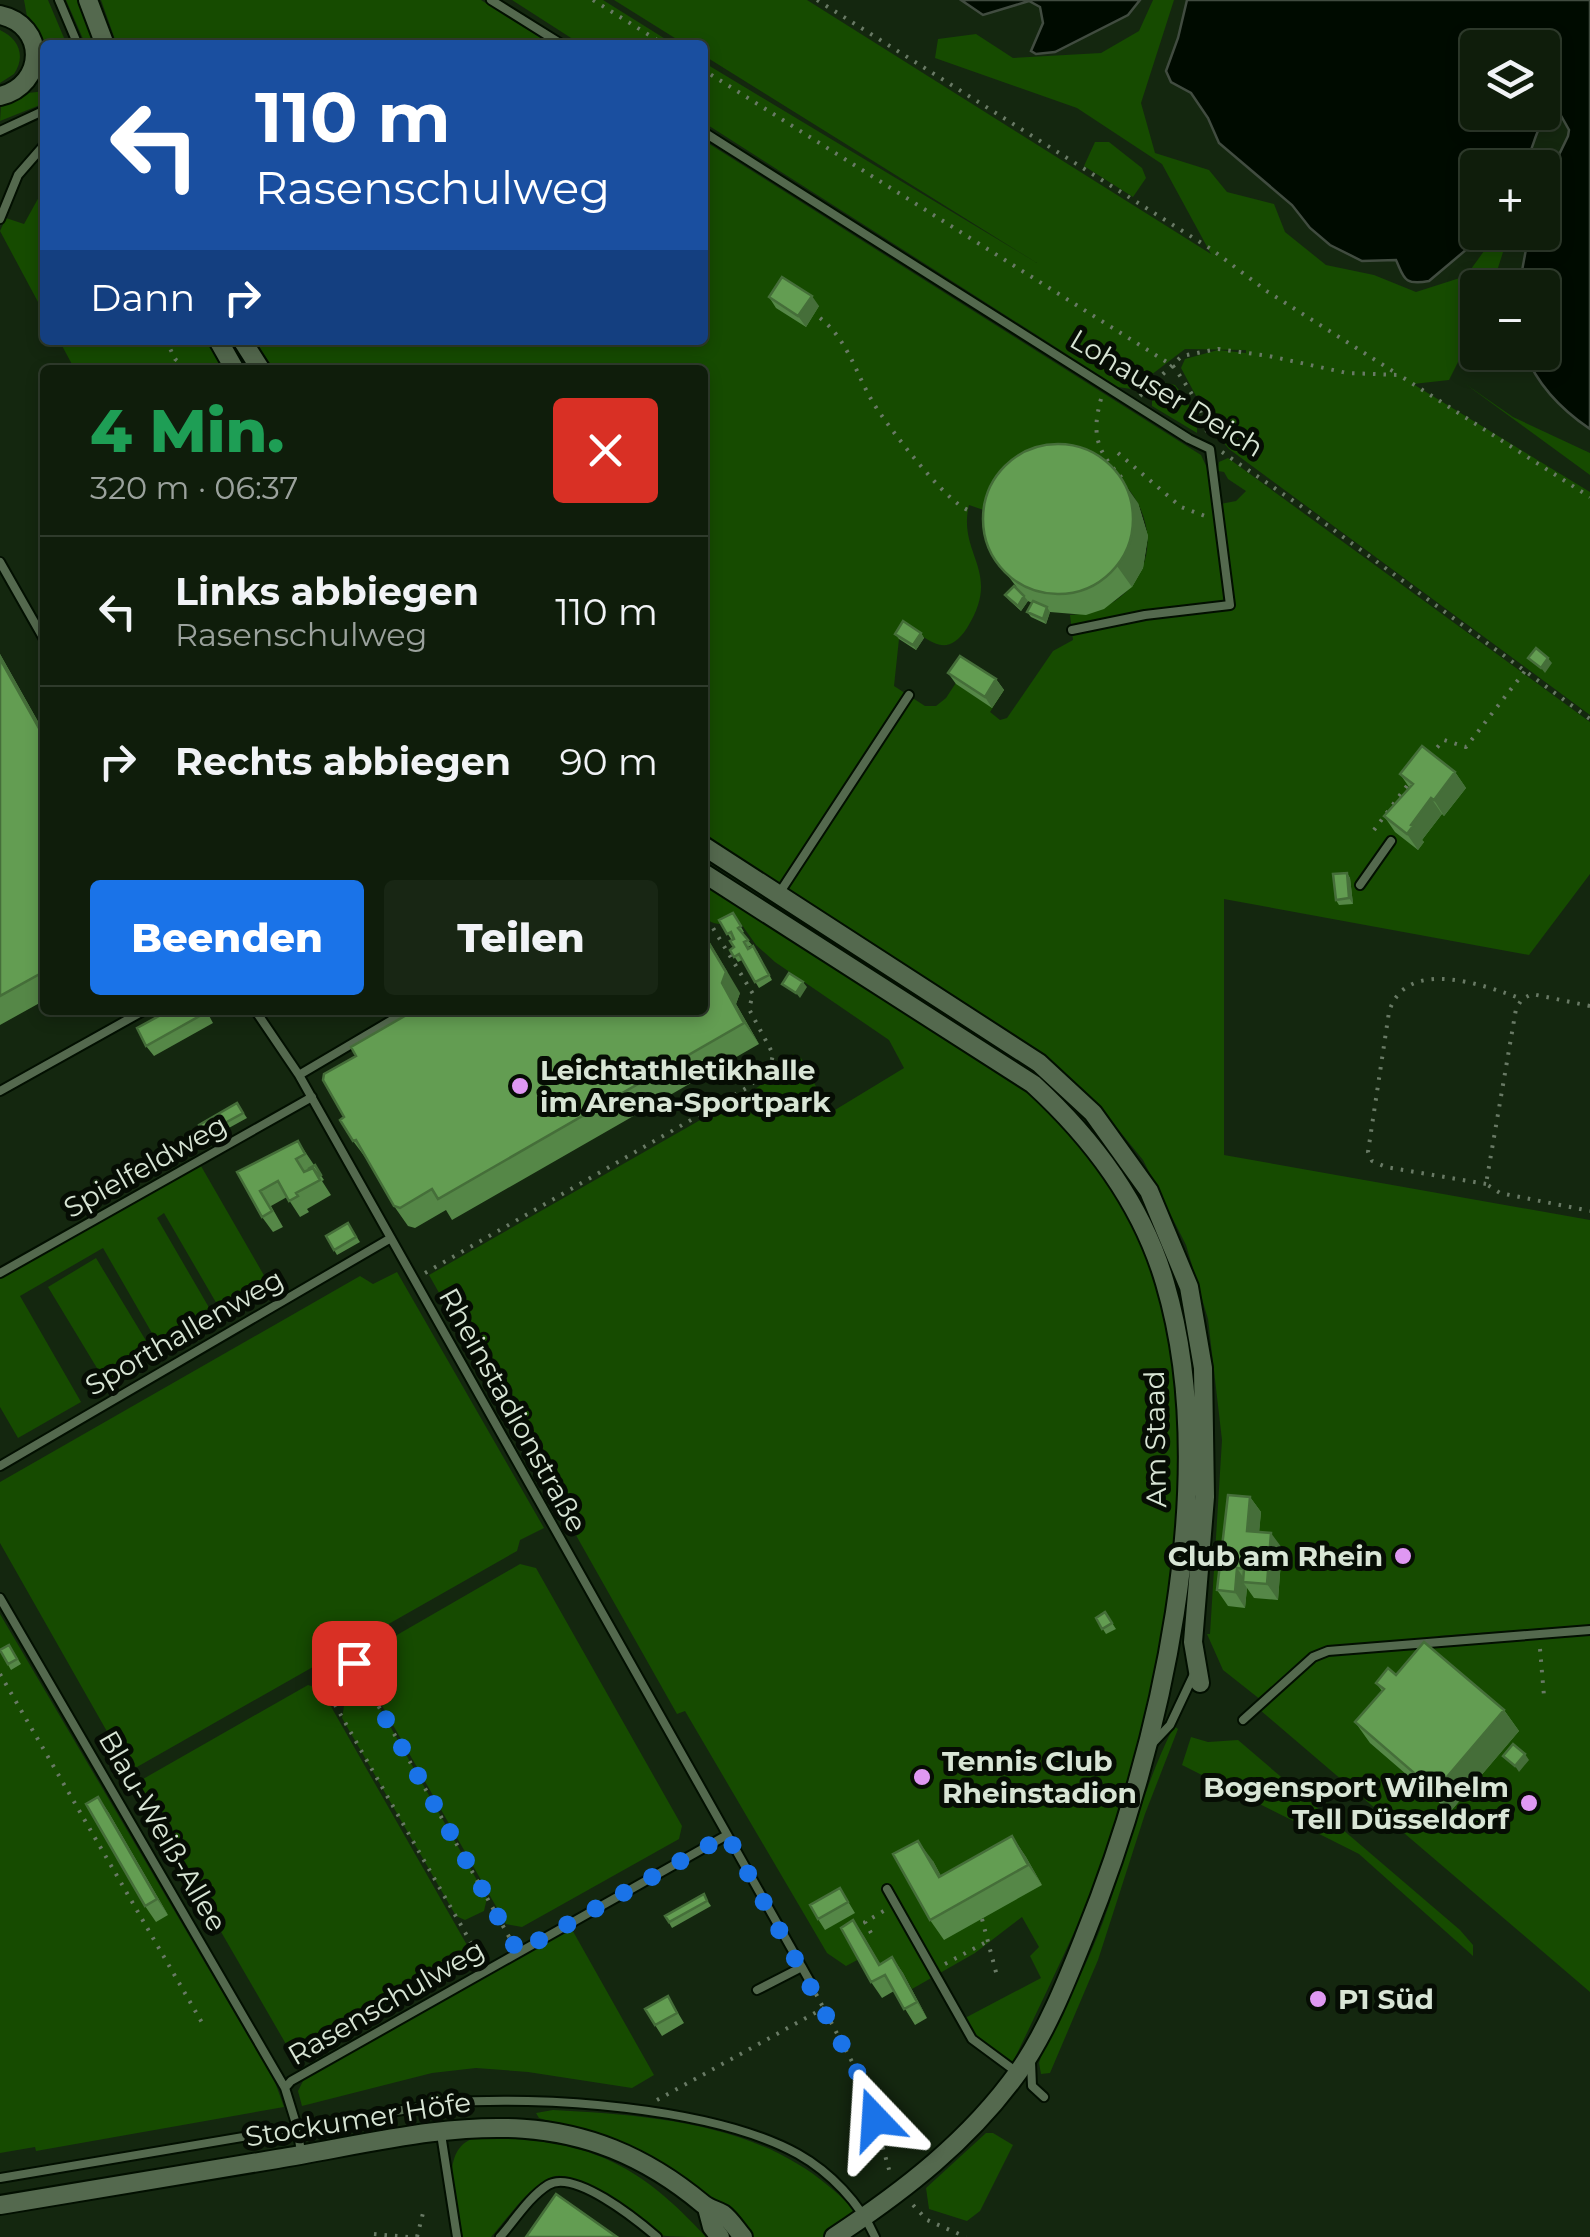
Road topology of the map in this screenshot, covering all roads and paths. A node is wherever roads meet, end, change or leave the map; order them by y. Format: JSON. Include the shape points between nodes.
{"nodes":[{"id":1,"x":17,"y":0,"type":"edge"},
{"id":2,"x":60,"y":0,"type":"edge"},
{"id":3,"x":88,"y":0,"type":"edge"},
{"id":4,"x":491,"y":0,"type":"edge"},
{"id":5,"x":593,"y":0,"type":"edge"},
{"id":6,"x":816,"y":0,"type":"edge"},
{"id":7,"x":0,"y":15,"type":"edge"},
{"id":8,"x":20,"y":23,"type":"junction"},
{"id":9,"x":76,"y":40,"type":"edge"},
{"id":10,"x":102,"y":40,"type":"edge"},
{"id":11,"x":555,"y":40,"type":"edge"},
{"id":12,"x":656,"y":40,"type":"edge"},
{"id":13,"x":40,"y":54,"type":"edge"},
{"id":14,"x":708,"y":73,"type":"edge"},
{"id":15,"x":40,"y":84,"type":"edge"},
{"id":16,"x":22,"y":85,"type":"junction"},
{"id":17,"x":0,"y":96,"type":"edge"},
{"id":18,"x":40,"y":112,"type":"edge"},
{"id":19,"x":0,"y":131,"type":"edge"},
{"id":20,"x":708,"y":136,"type":"edge"},
{"id":21,"x":40,"y":150,"type":"edge"},
{"id":22,"x":0,"y":219,"type":"edge"},
{"id":23,"x":820,"y":318,"type":"dead end"},
{"id":24,"x":168,"y":345,"type":"edge"},
{"id":25,"x":183,"y":365,"type":"edge"},
{"id":26,"x":1173,"y":366,"type":"junction"},
{"id":27,"x":1398,"y":375,"type":"junction"},
{"id":28,"x":1106,"y":384,"type":"junction"},
{"id":29,"x":1136,"y":403,"type":"junction"},
{"id":30,"x":1210,"y":449,"type":"junction"},
{"id":31,"x":1118,"y":452,"type":"dead end"},
{"id":32,"x":1123,"y":479,"type":"edge"},
{"id":33,"x":1590,"y":497,"type":"edge"},
{"id":34,"x":968,"y":510,"type":"dead end"},
{"id":35,"x":1220,"y":517,"type":"junction"},
{"id":36,"x":0,"y":562,"type":"edge"},
{"id":37,"x":1072,"y":630,"type":"dead end"},
{"id":38,"x":40,"y":633,"type":"edge"},
{"id":39,"x":1524,"y":671,"type":"junction"},
{"id":40,"x":908,"y":695,"type":"dead end"},
{"id":41,"x":1590,"y":720,"type":"edge"},
{"id":42,"x":1429,"y":756,"type":"edge"},
{"id":43,"x":1418,"y":771,"type":"edge"},
{"id":44,"x":1374,"y":830,"type":"dead end"},
{"id":45,"x":1390,"y":841,"type":"dead end"},
{"id":46,"x":708,"y":849,"type":"edge"},
{"id":47,"x":708,"y":876,"type":"edge"},
{"id":48,"x":1360,"y":884,"type":"dead end"},
{"id":49,"x":777,"y":896,"type":"junction"},
{"id":50,"x":708,"y":926,"type":"edge"},
{"id":51,"x":1522,"y":999,"type":"junction"},
{"id":52,"x":1590,"y":1006,"type":"edge"},
{"id":53,"x":135,"y":1015,"type":"edge"},
{"id":54,"x":259,"y":1015,"type":"edge"},
{"id":55,"x":401,"y":1015,"type":"edge"},
{"id":56,"x":299,"y":1075,"type":"junction"},
{"id":57,"x":0,"y":1092,"type":"edge"},
{"id":58,"x":312,"y":1098,"type":"junction"},
{"id":59,"x":1486,"y":1184,"type":"junction"},
{"id":60,"x":1590,"y":1210,"type":"edge"},
{"id":61,"x":391,"y":1238,"type":"junction"},
{"id":62,"x":0,"y":1273,"type":"edge"},
{"id":63,"x":414,"y":1280,"type":"junction"},
{"id":64,"x":0,"y":1466,"type":"edge"},
{"id":65,"x":0,"y":1598,"type":"edge"},
{"id":66,"x":1590,"y":1630,"type":"edge"},
{"id":67,"x":1538,"y":1634,"type":"junction"},
{"id":68,"x":1170,"y":1640,"type":"junction"},
{"id":69,"x":1193,"y":1642,"type":"junction"},
{"id":70,"x":0,"y":1674,"type":"edge"},
{"id":71,"x":1198,"y":1677,"type":"joint"},
{"id":72,"x":1544,"y":1696,"type":"dead end"},
{"id":73,"x":1243,"y":1720,"type":"dead end"},
{"id":74,"x":1148,"y":1748,"type":"junction"},
{"id":75,"x":727,"y":1835,"type":"junction"},
{"id":76,"x":887,"y":1889,"type":"dead end"},
{"id":77,"x":896,"y":1904,"type":"junction"},
{"id":78,"x":982,"y":1919,"type":"dead end"},
{"id":79,"x":871,"y":1932,"type":"dead end"},
{"id":80,"x":988,"y":1941,"type":"junction"},
{"id":81,"x":518,"y":1952,"type":"junction"},
{"id":82,"x":802,"y":1967,"type":"junction"},
{"id":83,"x":486,"y":1970,"type":"junction"},
{"id":84,"x":932,"y":1971,"type":"junction"},
{"id":85,"x":997,"y":1976,"type":"dead end"},
{"id":86,"x":812,"y":1985,"type":"joint"},
{"id":87,"x":758,"y":1990,"type":"dead end"},
{"id":88,"x":824,"y":2008,"type":"junction"},
{"id":89,"x":204,"y":2026,"type":"dead end"},
{"id":90,"x":1031,"y":2052,"type":"junction"},
{"id":91,"x":1018,"y":2073,"type":"junction"},
{"id":92,"x":286,"y":2088,"type":"junction"},
{"id":93,"x":1044,"y":2097,"type":"dead end"},
{"id":94,"x":652,"y":2114,"type":"junction"},
{"id":95,"x":298,"y":2126,"type":"junction"},
{"id":96,"x":440,"y":2130,"type":"junction"},
{"id":97,"x":301,"y":2155,"type":"junction"},
{"id":98,"x":0,"y":2178,"type":"edge"},
{"id":99,"x":900,"y":2190,"type":"junction"},
{"id":100,"x":0,"y":2206,"type":"edge"},
{"id":101,"x":708,"y":2208,"type":"junction"},
{"id":102,"x":423,"y":2213,"type":"dead end"},
{"id":103,"x":865,"y":2216,"type":"junction"},
{"id":104,"x":374,"y":2234,"type":"dead end"},
{"id":105,"x":408,"y":2237,"type":"edge"},
{"id":106,"x":417,"y":2237,"type":"edge"},
{"id":107,"x":457,"y":2237,"type":"edge"},
{"id":108,"x":500,"y":2237,"type":"edge"},
{"id":109,"x":657,"y":2237,"type":"edge"},
{"id":110,"x":720,"y":2237,"type":"edge"},
{"id":111,"x":742,"y":2237,"type":"edge"},
{"id":112,"x":834,"y":2237,"type":"edge"},
{"id":113,"x":875,"y":2237,"type":"edge"},
{"id":114,"x":966,"y":2237,"type":"edge"}],
"edges":[{"from":1,"to":8,"type":"street"},
{"from":2,"to":9,"type":"lane"},
{"from":3,"to":10,"type":"street"},
{"from":4,"to":11,"type":"lane"},
{"from":5,"to":12,"type":"path"},
{"from":6,"to":27,"type":"path"},
{"from":7,"to":8,"type":"street"},
{"from":8,"to":13,"type":"street"},
{"from":13,"to":16,"type":"street"},
{"from":14,"to":26,"type":"path"},
{"from":15,"to":16,"type":"street"},
{"from":16,"to":17,"type":"street"},
{"from":18,"to":19,"type":"lane"},
{"from":20,"to":28,"type":"lane","name":"Lohauser Deich"},
{"from":21,"to":22,"type":"lane","via":[[18,175]]},
{"from":23,"to":34,"type":"path","via":[[836,331],[875,406],[951,499]]},
{"from":24,"to":25,"type":"path"},
{"from":26,"to":27,"type":"path","via":[[1199,351],[1247,352],[1347,373]]},
{"from":26,"to":29,"type":"path"},
{"from":26,"to":30,"type":"path","via":[[1204,417]]},
{"from":27,"to":33,"type":"path"},
{"from":28,"to":29,"type":"lane","name":"Lohauser Deich"},
{"from":28,"to":32,"type":"path","via":[[1095,425],[1098,446]]},
{"from":29,"to":30,"type":"lane","name":"Lohauser Deich"},
{"from":30,"to":35,"type":"lane"},
{"from":30,"to":39,"type":"path","name":"Lohauser Deich","via":[[1232,456]]},
{"from":31,"to":35,"type":"path","via":[[1180,507]]},
{"from":35,"to":37,"type":"lane","via":[[1230,605]]},
{"from":36,"to":38,"type":"lane"},
{"from":39,"to":41,"type":"path","name":"Lohauser Deich"},
{"from":39,"to":42,"type":"path","via":[[1466,747],[1444,740]]},
{"from":40,"to":49,"type":"lane"},
{"from":43,"to":44,"type":"path"},
{"from":45,"to":48,"type":"lane"},
{"from":46,"to":49,"type":"street","name":"Am Staad"},
{"from":47,"to":68,"type":"street","name":"Am Staad","via":[[1032,1084],[1088,1140],[1128,1198],[1164,1280],[1182,1367],[1184,1517]]},
{"from":49,"to":69,"type":"street","name":"Am Staad","via":[[1039,1063],[1093,1113],[1149,1191],[1189,1287],[1203,1368],[1206,1497]]},
{"from":50,"to":63,"type":"path","via":[[753,994],[749,1008],[772,1064],[750,1086]]},
{"from":51,"to":52,"type":"path","via":[[1532,994]]},
{"from":51,"to":59,"type":"path","via":[[1511,1028]]},
{"from":51,"to":59,"type":"path","via":[[1484,984],[1440,978],[1408,986],[1394,996],[1389,1012],[1372,1161]]},
{"from":53,"to":57,"type":"lane"},
{"from":54,"to":56,"type":"lane","name":"Rheinstadionstraße"},
{"from":55,"to":56,"type":"lane"},
{"from":56,"to":58,"type":"lane","name":"Rheinstadionstraße"},
{"from":58,"to":61,"type":"lane","name":"Rheinstadionstraße"},
{"from":58,"to":62,"type":"lane","name":"Spielfeldweg"},
{"from":59,"to":60,"type":"path","via":[[1500,1193]]},
{"from":61,"to":63,"type":"lane","name":"Rheinstadionstraße"},
{"from":61,"to":64,"type":"lane","name":"Sporthallenweg"},
{"from":63,"to":75,"type":"lane","name":"Rheinstadionstraße"},
{"from":65,"to":92,"type":"lane","name":"Blau-Weiß-Allee"},
{"from":66,"to":67,"type":"lane"},
{"from":67,"to":72,"type":"path"},
{"from":67,"to":73,"type":"lane","via":[[1328,1651]]},
{"from":68,"to":69,"type":"lane"},
{"from":68,"to":74,"type":"street","name":"Am Staad"},
{"from":69,"to":71,"type":"street","name":"Am Staad"},
{"from":70,"to":89,"type":"path"},
{"from":71,"to":74,"type":"lane"},
{"from":74,"to":90,"type":"street","name":"Am Staad","via":[[1101,1896]]},
{"from":75,"to":81,"type":"lane","name":"Rasenschulweg"},
{"from":75,"to":82,"type":"lane","name":"Rheinstadionstraße"},
{"from":76,"to":77,"type":"lane"},
{"from":77,"to":79,"type":"path","via":[[864,1922]]},
{"from":77,"to":84,"type":"lane"},
{"from":78,"to":80,"type":"path"},
{"from":80,"to":84,"type":"path"},
{"from":80,"to":85,"type":"path"},
{"from":81,"to":83,"type":"lane","name":"Rasenschulweg"},
{"from":81,"to":83,"type":"path","via":[[354,1663],[322,1682]]},
{"from":82,"to":86,"type":"lane","name":"Rheinstadionstraße"},
{"from":82,"to":87,"type":"lane"},
{"from":83,"to":92,"type":"lane","name":"Rasenschulweg"},
{"from":84,"to":91,"type":"lane","via":[[972,2039]]},
{"from":86,"to":88,"type":"path"},
{"from":88,"to":94,"type":"path","via":[[658,2099]]},
{"from":88,"to":99,"type":"path","via":[[866,2088],[892,2182]]},
{"from":90,"to":91,"type":"street","name":"Am Staad"},
{"from":90,"to":93,"type":"lane","via":[[1032,2086]]},
{"from":91,"to":99,"type":"street","name":"Am Staad","via":[[958,2142]]},
{"from":92,"to":95,"type":"lane","name":"Rasenschulweg"},
{"from":94,"to":95,"type":"lane","via":[[494,2099]]},
{"from":94,"to":103,"type":"lane","via":[[736,2130],[798,2154]]},
{"from":95,"to":97,"type":"lane","name":"Rasenschulweg"},
{"from":95,"to":98,"type":"lane"},
{"from":96,"to":97,"type":"street","name":"Stockumer Höfe"},
{"from":96,"to":101,"type":"street","name":"Stockumer Höfe","via":[[514,2127],[584,2140],[650,2167]]},
{"from":96,"to":107,"type":"lane"},
{"from":97,"to":100,"type":"street","name":"Stockumer Höfe"},
{"from":99,"to":103,"type":"street","name":"Am Staad"},
{"from":99,"to":114,"type":"path","via":[[926,2220]]},
{"from":101,"to":110,"type":"street"},
{"from":101,"to":111,"type":"street","name":"Stockumer Höfe","via":[[724,2215]]},
{"from":102,"to":106,"type":"path"},
{"from":103,"to":112,"type":"street","name":"Am Staad"},
{"from":103,"to":113,"type":"lane"},
{"from":104,"to":105,"type":"path"},
{"from":108,"to":109,"type":"lane","via":[[535,2196],[562,2179],[586,2187]]}]}
